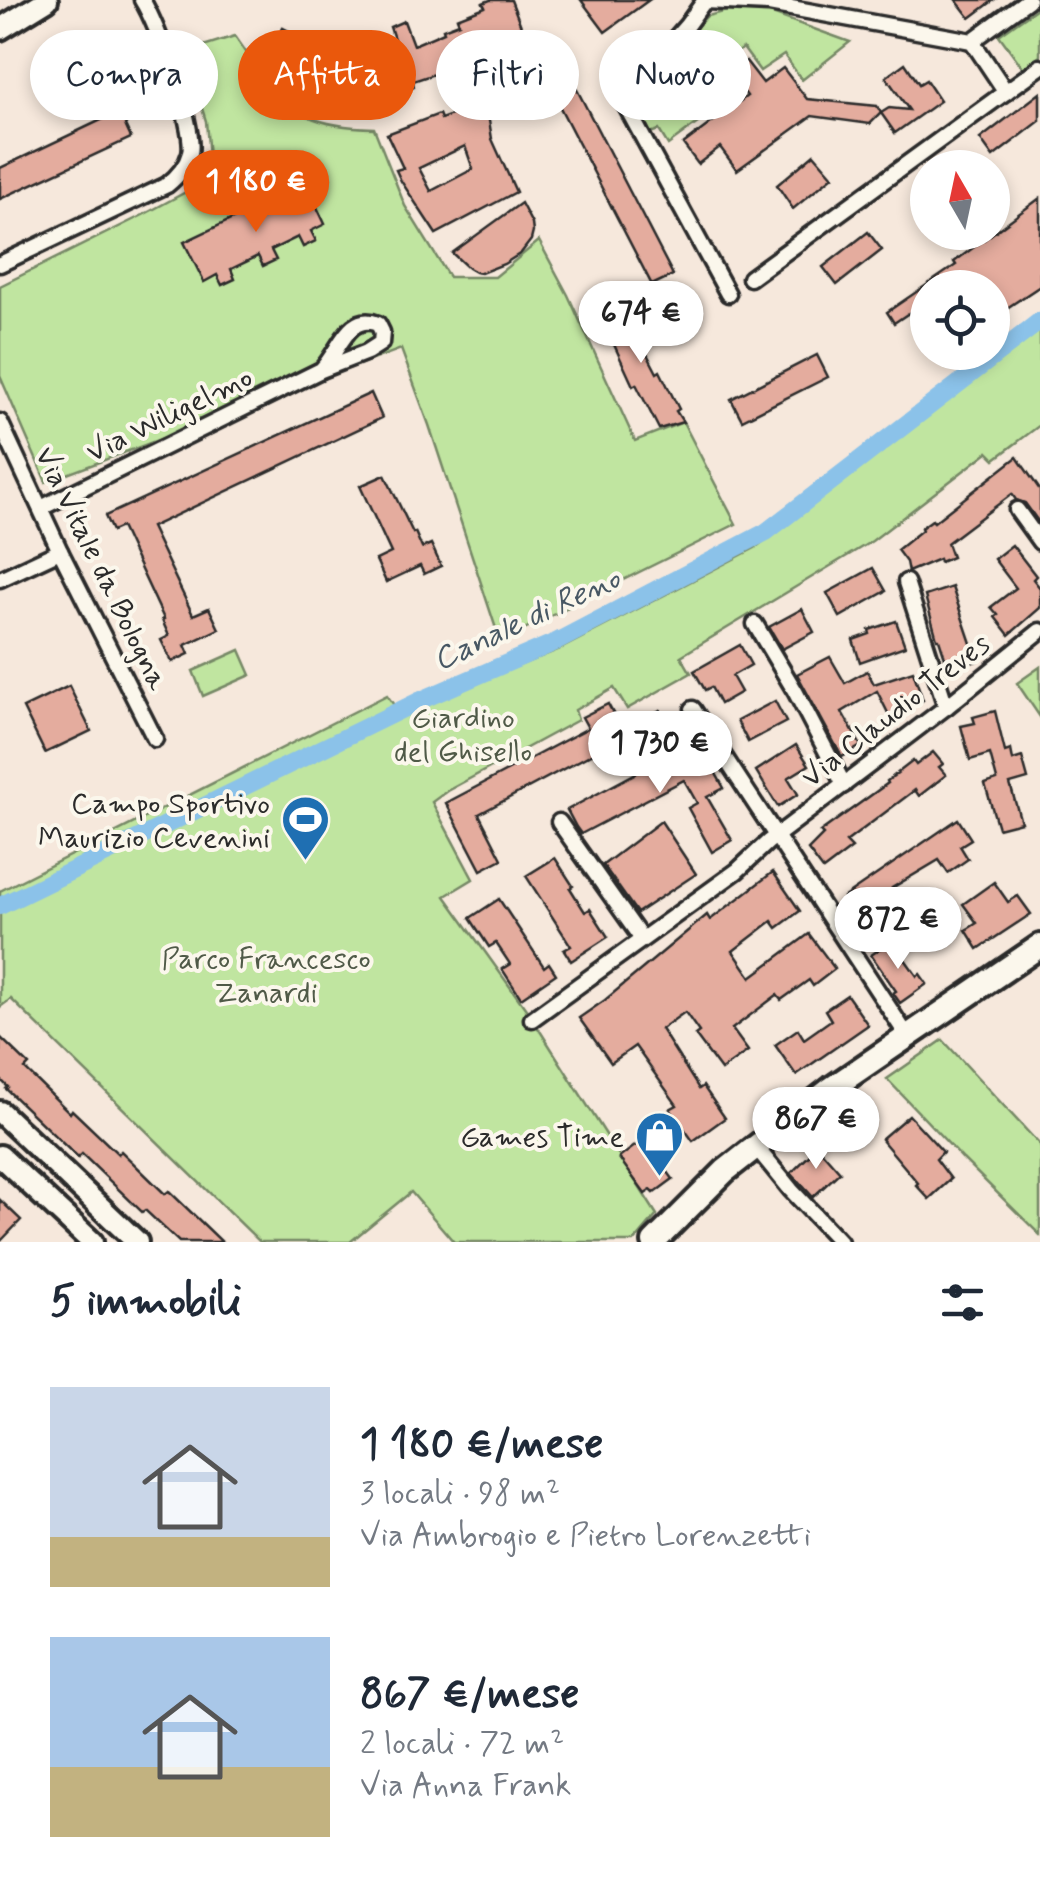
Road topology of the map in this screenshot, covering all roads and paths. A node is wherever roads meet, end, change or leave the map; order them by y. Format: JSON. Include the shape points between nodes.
{"nodes":[{"id":1,"x":47,"y":0,"type":"edge"},
{"id":2,"x":705,"y":0,"type":"edge"},
{"id":3,"x":1028,"y":0,"type":"edge"},
{"id":4,"x":766,"y":2,"type":"edge"},
{"id":5,"x":148,"y":5,"type":"edge"},
{"id":6,"x":0,"y":28,"type":"edge"},
{"id":7,"x":972,"y":42,"type":"junction"},
{"id":8,"x":1040,"y":67,"type":"edge"},
{"id":9,"x":1006,"y":92,"type":"junction"},
{"id":10,"x":0,"y":264,"type":"edge"},
{"id":11,"x":750,"y":278,"type":"dead end"},
{"id":12,"x":728,"y":294,"type":"dead end"},
{"id":13,"x":321,"y":370,"type":"dead end"},
{"id":14,"x":0,"y":422,"type":"edge"},
{"id":15,"x":41,"y":508,"type":"junction"},
{"id":16,"x":1017,"y":510,"type":"dead end"},
{"id":17,"x":1040,"y":542,"type":"edge"},
{"id":18,"x":60,"y":551,"type":"junction"},
{"id":19,"x":0,"y":579,"type":"edge"},
{"id":20,"x":906,"y":582,"type":"dead end"},
{"id":21,"x":755,"y":624,"type":"dead end"},
{"id":22,"x":1040,"y":631,"type":"edge"},
{"id":23,"x":946,"y":707,"type":"junction"},
{"id":24,"x":693,"y":709,"type":"dead end"},
{"id":25,"x":156,"y":738,"type":"dead end"},
{"id":26,"x":844,"y":785,"type":"junction"},
{"id":27,"x":559,"y":822,"type":"dead end"},
{"id":28,"x":776,"y":836,"type":"junction"},
{"id":29,"x":641,"y":938,"type":"junction"},
{"id":30,"x":1040,"y":946,"type":"edge"},
{"id":31,"x":532,"y":1018,"type":"dead end"},
{"id":32,"x":908,"y":1037,"type":"junction"},
{"id":33,"x":0,"y":1112,"type":"edge"},
{"id":34,"x":756,"y":1147,"type":"junction"},
{"id":35,"x":0,"y":1156,"type":"edge"},
{"id":36,"x":92,"y":1242,"type":"edge"},
{"id":37,"x":137,"y":1242,"type":"edge"},
{"id":38,"x":654,"y":1242,"type":"edge"},
{"id":39,"x":840,"y":1242,"type":"edge"}],
"edges":[{"from":1,"to":6,"type":"main road"},
{"from":2,"to":4,"type":"street"},
{"from":2,"to":12,"type":"street","via":[[622,99]]},
{"from":3,"to":7,"type":"street"},
{"from":4,"to":7,"type":"street"},
{"from":5,"to":10,"type":"street","via":[[190,133],[186,163],[168,186]]},
{"from":7,"to":9,"type":"street"},
{"from":8,"to":9,"type":"street"},
{"from":9,"to":11,"type":"street"},
{"from":13,"to":15,"type":"street","name":"Via Wiligelmo"},
{"from":14,"to":15,"type":"street","name":"Via Vitale da Bologna"},
{"from":15,"to":18,"type":"street","name":"Via Vitale da Bologna"},
{"from":16,"to":17,"type":"street"},
{"from":18,"to":19,"type":"street"},
{"from":18,"to":25,"type":"street","name":"Via Vitale da Bologna"},
{"from":20,"to":23,"type":"street"},
{"from":21,"to":26,"type":"street"},
{"from":22,"to":23,"type":"street","name":"Via Claudio Treves"},
{"from":23,"to":26,"type":"street","name":"Via Claudio Treves"},
{"from":24,"to":28,"type":"street"},
{"from":26,"to":28,"type":"street","name":"Via Claudio Treves"},
{"from":27,"to":29,"type":"street"},
{"from":28,"to":29,"type":"street","name":"Via Claudio Treves"},
{"from":28,"to":32,"type":"street"},
{"from":29,"to":31,"type":"street","name":"Via Claudio Treves"},
{"from":30,"to":32,"type":"main road"},
{"from":32,"to":34,"type":"main road"},
{"from":33,"to":37,"type":"main road"},
{"from":34,"to":38,"type":"main road"},
{"from":34,"to":39,"type":"street"},
{"from":35,"to":36,"type":"main road"}]}
